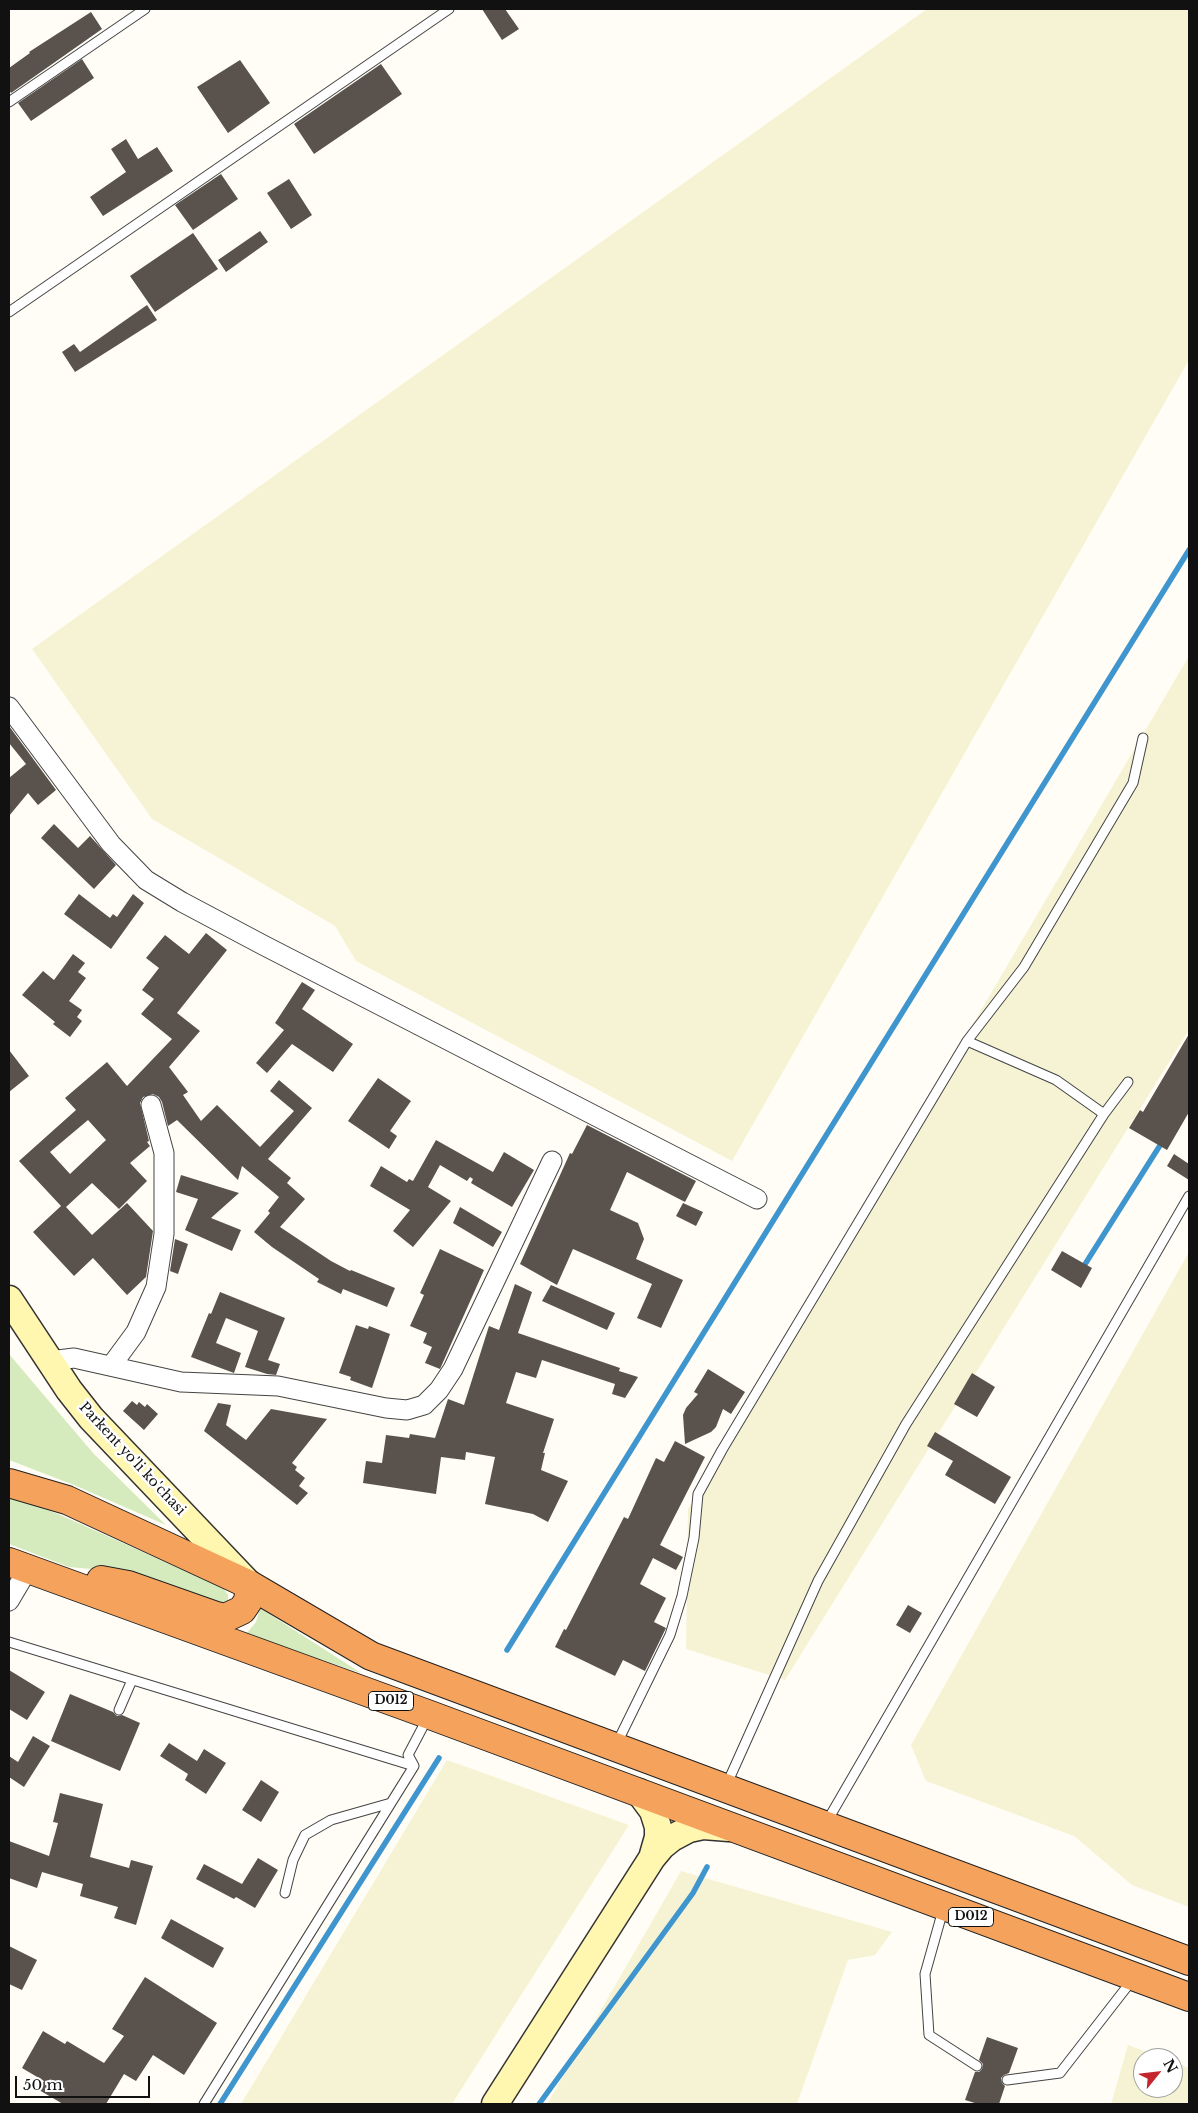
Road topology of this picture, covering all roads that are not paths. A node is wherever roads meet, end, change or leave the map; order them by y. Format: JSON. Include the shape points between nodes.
{"nodes":[{"id":1,"x":145,"y":9,"type":"edge"},
{"id":2,"x":449,"y":9,"type":"edge"},
{"id":3,"x":9,"y":102,"type":"edge"},
{"id":4,"x":9,"y":312,"type":"edge"},
{"id":5,"x":9,"y":707,"type":"edge"},
{"id":6,"x":1144,"y":738,"type":"dead end"},
{"id":7,"x":967,"y":1041,"type":"junction"},
{"id":8,"x":1128,"y":1082,"type":"dead end"},
{"id":9,"x":151,"y":1105,"type":"dead end"},
{"id":10,"x":1104,"y":1114,"type":"junction"},
{"id":11,"x":552,"y":1160,"type":"dead end"},
{"id":12,"x":1189,"y":1196,"type":"edge"},
{"id":13,"x":757,"y":1199,"type":"dead end"},
{"id":14,"x":9,"y":1298,"type":"edge"},
{"id":15,"x":50,"y":1361,"type":"junction"},
{"id":16,"x":111,"y":1366,"type":"junction"},
{"id":17,"x":9,"y":1483,"type":"edge"},
{"id":18,"x":18,"y":1566,"type":"edge"},
{"id":19,"x":250,"y":1585,"type":"junction"},
{"id":20,"x":9,"y":1602,"type":"edge"},
{"id":21,"x":9,"y":1642,"type":"edge"},
{"id":22,"x":132,"y":1680,"type":"junction"},
{"id":23,"x":119,"y":1710,"type":"dead end"},
{"id":24,"x":430,"y":1714,"type":"junction"},
{"id":25,"x":615,"y":1748,"type":"junction"},
{"id":26,"x":414,"y":1766,"type":"junction"},
{"id":27,"x":725,"y":1788,"type":"junction"},
{"id":28,"x":639,"y":1792,"type":"junction"},
{"id":29,"x":391,"y":1803,"type":"junction"},
{"id":30,"x":825,"y":1825,"type":"junction"},
{"id":31,"x":753,"y":1835,"type":"junction"},
{"id":32,"x":652,"y":1858,"type":"junction"},
{"id":33,"x":285,"y":1893,"type":"dead end"},
{"id":34,"x":944,"y":1907,"type":"junction"},
{"id":35,"x":1189,"y":1961,"type":"edge"},
{"id":36,"x":1134,"y":1977,"type":"junction"},
{"id":37,"x":1189,"y":1997,"type":"edge"},
{"id":38,"x":977,"y":2066,"type":"dead end"},
{"id":39,"x":1007,"y":2080,"type":"dead end"},
{"id":40,"x":204,"y":2104,"type":"edge"},
{"id":41,"x":495,"y":2104,"type":"edge"}],
"edges":[{"from":1,"to":3,"type":"lane"},
{"from":2,"to":4,"type":"lane"},
{"from":5,"to":13,"type":"street","via":[[111,844],[146,880],[255,941]]},
{"from":6,"to":7,"type":"lane","via":[[1128,792],[1024,967]]},
{"from":7,"to":10,"type":"lane","via":[[1056,1080]]},
{"from":7,"to":25,"type":"lane","via":[[698,1494],[694,1538],[670,1635]]},
{"from":8,"to":10,"type":"lane"},
{"from":9,"to":16,"type":"street","via":[[164,1153],[164,1234],[156,1287],[136,1332]]},
{"from":10,"to":27,"type":"lane","via":[[906,1424],[818,1581]]},
{"from":11,"to":16,"type":"street","via":[[453,1369],[424,1405],[407,1410],[386,1408],[278,1386],[181,1382]]},
{"from":12,"to":30,"type":"lane"},
{"from":14,"to":15,"type":"street","name":"Parkent yo'li ko'chasi"},
{"from":15,"to":16,"type":"street","via":[[74,1358]]},
{"from":15,"to":19,"type":"street","name":"Parkent yo'li ko'chasi","via":[[91,1418]]},
{"from":17,"to":19,"type":"highway","number":"D012","via":[[67,1500]]},
{"from":18,"to":19,"type":"highway","via":[[128,1584],[225,1618],[242,1610],[248,1601]]},
{"from":18,"to":20,"type":"street"},
{"from":18,"to":24,"type":"highway","number":"D012"},
{"from":19,"to":25,"type":"highway","number":"D012","via":[[372,1656]]},
{"from":21,"to":22,"type":"lane"},
{"from":22,"to":23,"type":"lane"},
{"from":22,"to":26,"type":"lane"},
{"from":24,"to":26,"type":"lane","via":[[408,1755]]},
{"from":24,"to":28,"type":"highway","number":"D012"},
{"from":25,"to":27,"type":"highway","number":"D012"},
{"from":26,"to":29,"type":"lane"},
{"from":27,"to":30,"type":"highway","number":"D012"},
{"from":28,"to":31,"type":"highway","number":"D012"},
{"from":28,"to":32,"type":"street","via":[[653,1811],[658,1827]]},
{"from":29,"to":33,"type":"lane","via":[[331,1820],[305,1835],[293,1860]]},
{"from":29,"to":40,"type":"lane"},
{"from":30,"to":35,"type":"highway","number":"D012"},
{"from":31,"to":32,"type":"street","via":[[727,1828],[703,1826],[689,1829],[672,1838]]},
{"from":31,"to":34,"type":"highway","number":"D012"},
{"from":32,"to":41,"type":"street"},
{"from":34,"to":36,"type":"highway","number":"D012"},
{"from":34,"to":38,"type":"lane","via":[[925,1974],[929,2035]]},
{"from":36,"to":37,"type":"highway","number":"D012"},
{"from":36,"to":39,"type":"lane","via":[[1060,2073]]}]}
